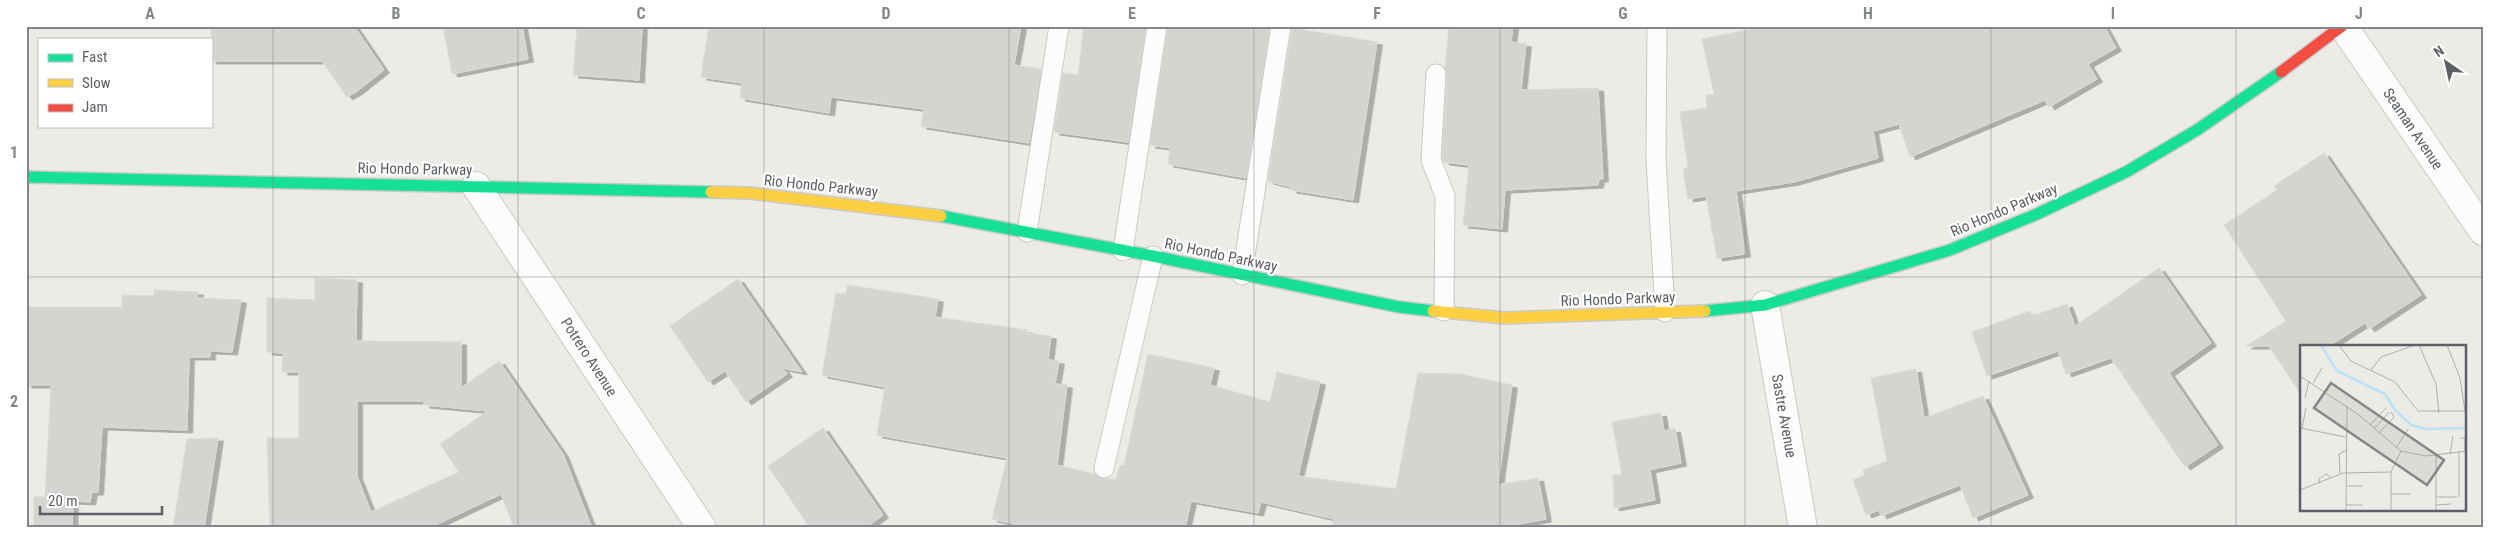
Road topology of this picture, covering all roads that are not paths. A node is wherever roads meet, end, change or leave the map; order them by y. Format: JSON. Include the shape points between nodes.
{"nodes":[{"id":1,"x":1059,"y":26,"type":"edge"},
{"id":2,"x":1157,"y":26,"type":"edge"},
{"id":3,"x":1281,"y":26,"type":"edge"},
{"id":4,"x":1657,"y":26,"type":"edge"},
{"id":5,"x":2343,"y":26,"type":"edge"},
{"id":6,"x":1436,"y":74,"type":"dead end"},
{"id":7,"x":26,"y":177,"type":"edge"},
{"id":8,"x":476,"y":186,"type":"junction"},
{"id":9,"x":2483,"y":231,"type":"edge"},
{"id":10,"x":1027,"y":232,"type":"junction"},
{"id":11,"x":1123,"y":251,"type":"junction"},
{"id":12,"x":1153,"y":256,"type":"junction"},
{"id":13,"x":1242,"y":275,"type":"junction"},
{"id":14,"x":1765,"y":305,"type":"junction"},
{"id":15,"x":1444,"y":311,"type":"junction"},
{"id":16,"x":1665,"y":312,"type":"junction"},
{"id":17,"x":1104,"y":468,"type":"dead end"},
{"id":18,"x":702,"y":528,"type":"edge"},
{"id":19,"x":1803,"y":528,"type":"edge"}],
"edges":[{"from":1,"to":10,"type":"lane"},
{"from":2,"to":11,"type":"lane"},
{"from":3,"to":13,"type":"lane"},
{"from":4,"to":16,"type":"lane","via":[[1656,159]]},
{"from":5,"to":9,"type":"street","name":"Seaman Avenue"},
{"from":5,"to":14,"type":"street","name":"Rio Hondo Parkway","via":[[2197,130],[2126,172],[1950,250]]},
{"from":6,"to":15,"type":"lane","via":[[1431,160],[1445,196]]},
{"from":7,"to":8,"type":"street","name":"Rio Hondo Parkway"},
{"from":8,"to":10,"type":"street","name":"Rio Hondo Parkway","via":[[749,193],[919,212]]},
{"from":8,"to":18,"type":"street","name":"Potrero Avenue"},
{"from":10,"to":11,"type":"street","name":"Rio Hondo Parkway"},
{"from":11,"to":12,"type":"street","name":"Rio Hondo Parkway"},
{"from":12,"to":13,"type":"street","name":"Rio Hondo Parkway"},
{"from":12,"to":17,"type":"lane"},
{"from":13,"to":15,"type":"street","name":"Rio Hondo Parkway","via":[[1399,308]]},
{"from":14,"to":16,"type":"street","name":"Rio Hondo Parkway"},
{"from":14,"to":19,"type":"street","name":"Sastre Avenue"},
{"from":15,"to":16,"type":"street","name":"Rio Hondo Parkway","via":[[1505,318]]}]}
